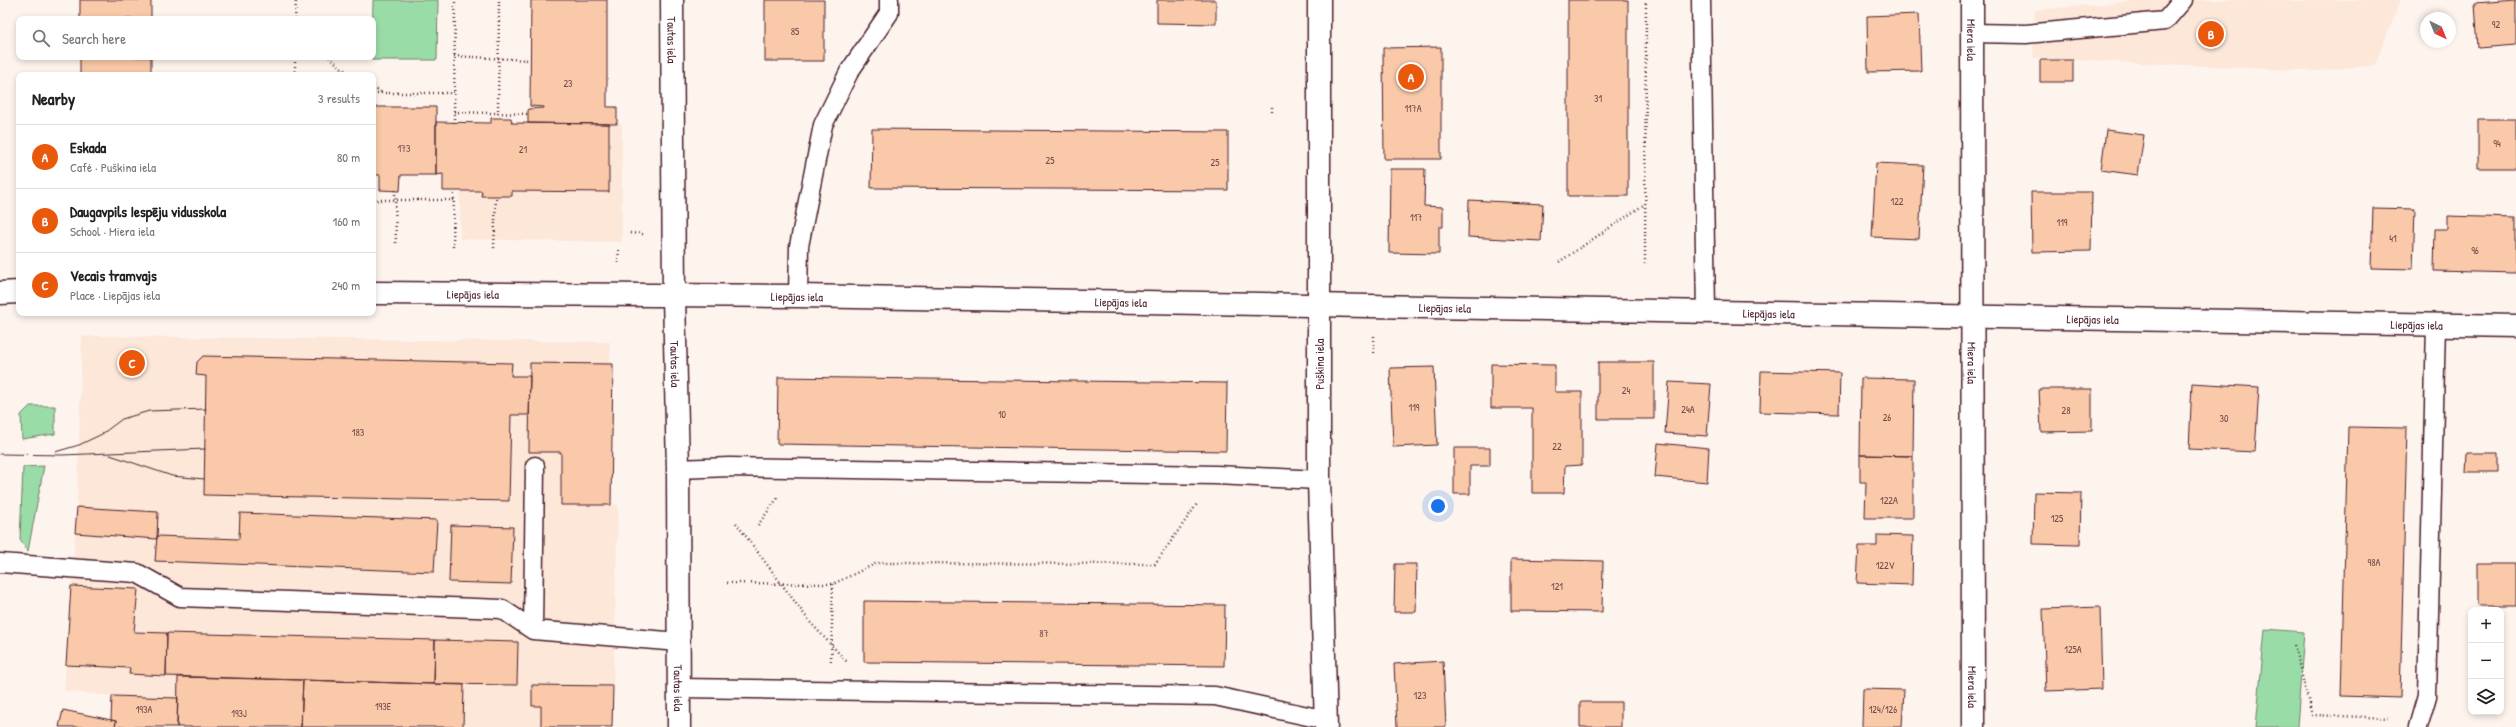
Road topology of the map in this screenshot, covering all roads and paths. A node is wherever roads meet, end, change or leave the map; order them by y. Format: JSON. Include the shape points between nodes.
{"nodes":[{"id":1,"x":296,"y":0,"type":"edge"},
{"id":2,"x":455,"y":0,"type":"edge"},
{"id":3,"x":499,"y":0,"type":"edge"},
{"id":4,"x":672,"y":0,"type":"edge"},
{"id":5,"x":889,"y":0,"type":"edge"},
{"id":6,"x":1319,"y":0,"type":"edge"},
{"id":7,"x":1646,"y":0,"type":"edge"},
{"id":8,"x":1701,"y":0,"type":"edge"},
{"id":9,"x":1972,"y":0,"type":"edge"},
{"id":10,"x":2183,"y":0,"type":"edge"},
{"id":11,"x":295,"y":16,"type":"edge"},
{"id":12,"x":1972,"y":33,"type":"junction"},
{"id":13,"x":454,"y":56,"type":"junction"},
{"id":14,"x":498,"y":58,"type":"junction"},
{"id":15,"x":295,"y":60,"type":"edge"},
{"id":16,"x":332,"y":60,"type":"edge"},
{"id":17,"x":529,"y":60,"type":"dead end"},
{"id":18,"x":295,"y":72,"type":"edge"},
{"id":19,"x":346,"y":72,"type":"edge"},
{"id":20,"x":376,"y":89,"type":"edge"},
{"id":21,"x":376,"y":93,"type":"edge"},
{"id":22,"x":384,"y":93,"type":"junction"},
{"id":23,"x":454,"y":93,"type":"junction"},
{"id":24,"x":1272,"y":106,"type":"dead end"},
{"id":25,"x":454,"y":112,"type":"junction"},
{"id":26,"x":1272,"y":112,"type":"dead end"},
{"id":27,"x":498,"y":114,"type":"junction"},
{"id":28,"x":528,"y":114,"type":"dead end"},
{"id":29,"x":454,"y":123,"type":"dead end"},
{"id":30,"x":395,"y":190,"type":"dead end"},
{"id":31,"x":454,"y":191,"type":"dead end"},
{"id":32,"x":496,"y":196,"type":"dead end"},
{"id":33,"x":376,"y":200,"type":"edge"},
{"id":34,"x":395,"y":200,"type":"junction"},
{"id":35,"x":454,"y":200,"type":"junction"},
{"id":36,"x":1645,"y":204,"type":"junction"},
{"id":37,"x":630,"y":233,"type":"dead end"},
{"id":38,"x":644,"y":234,"type":"dead end"},
{"id":39,"x":396,"y":246,"type":"dead end"},
{"id":40,"x":453,"y":247,"type":"dead end"},
{"id":41,"x":494,"y":248,"type":"dead end"},
{"id":42,"x":619,"y":248,"type":"dead end"},
{"id":43,"x":1559,"y":262,"type":"dead end"},
{"id":44,"x":1645,"y":264,"type":"dead end"},
{"id":45,"x":618,"y":269,"type":"dead end"},
{"id":46,"x":16,"y":292,"type":"edge"},
{"id":47,"x":0,"y":293,"type":"edge"},
{"id":48,"x":376,"y":293,"type":"edge"},
{"id":49,"x":674,"y":296,"type":"junction"},
{"id":50,"x":798,"y":296,"type":"junction"},
{"id":51,"x":1319,"y":306,"type":"junction"},
{"id":52,"x":1706,"y":312,"type":"junction"},
{"id":53,"x":1974,"y":317,"type":"junction"},
{"id":54,"x":2436,"y":325,"type":"junction"},
{"id":55,"x":2516,"y":326,"type":"edge"},
{"id":56,"x":1374,"y":332,"type":"dead end"},
{"id":57,"x":1374,"y":354,"type":"dead end"},
{"id":58,"x":535,"y":466,"type":"dead end"},
{"id":59,"x":678,"y":469,"type":"junction"},
{"id":60,"x":1319,"y":480,"type":"junction"},
{"id":61,"x":736,"y":523,"type":"dead end"},
{"id":62,"x":1182,"y":525,"type":"dead end"},
{"id":63,"x":0,"y":563,"type":"edge"},
{"id":64,"x":727,"y":583,"type":"dead end"},
{"id":65,"x":780,"y":583,"type":"junction"},
{"id":66,"x":833,"y":584,"type":"junction"},
{"id":67,"x":533,"y":630,"type":"junction"},
{"id":68,"x":679,"y":642,"type":"junction"},
{"id":69,"x":832,"y":645,"type":"junction"},
{"id":70,"x":2294,"y":645,"type":"dead end"},
{"id":71,"x":679,"y":688,"type":"junction"},
{"id":72,"x":830,"y":689,"type":"junction"},
{"id":73,"x":874,"y":690,"type":"junction"},
{"id":74,"x":1326,"y":723,"type":"edge"},
{"id":75,"x":2419,"y":723,"type":"edge"},
{"id":76,"x":679,"y":727,"type":"edge"},
{"id":77,"x":1973,"y":727,"type":"edge"}],
"edges":[{"from":1,"to":11,"type":"path"},
{"from":2,"to":13,"type":"path"},
{"from":3,"to":14,"type":"path"},
{"from":4,"to":49,"type":"street","name":"Tautas iela"},
{"from":5,"to":50,"type":"lane","via":[[889,13],[849,72],[823,125],[799,246]]},
{"from":6,"to":51,"type":"street","name":"Puškina iela"},
{"from":7,"to":36,"type":"path"},
{"from":8,"to":52,"type":"lane"},
{"from":9,"to":12,"type":"street","name":"Miera iela"},
{"from":10,"to":12,"type":"lane","via":[[2165,21],[2026,34]]},
{"from":12,"to":53,"type":"street","name":"Miera iela"},
{"from":13,"to":14,"type":"path"},
{"from":13,"to":23,"type":"path"},
{"from":14,"to":17,"type":"path"},
{"from":14,"to":27,"type":"path"},
{"from":15,"to":18,"type":"path"},
{"from":16,"to":19,"type":"path"},
{"from":20,"to":22,"type":"path"},
{"from":21,"to":22,"type":"path"},
{"from":22,"to":23,"type":"path"},
{"from":23,"to":25,"type":"path"},
{"from":24,"to":26,"type":"path"},
{"from":25,"to":27,"type":"path"},
{"from":25,"to":29,"type":"path"},
{"from":27,"to":28,"type":"path"},
{"from":30,"to":34,"type":"path"},
{"from":31,"to":35,"type":"path"},
{"from":32,"to":41,"type":"path"},
{"from":33,"to":34,"type":"path"},
{"from":34,"to":35,"type":"path"},
{"from":34,"to":39,"type":"path"},
{"from":35,"to":40,"type":"path"},
{"from":36,"to":43,"type":"path"},
{"from":36,"to":44,"type":"path"},
{"from":37,"to":38,"type":"path"},
{"from":42,"to":45,"type":"path"},
{"from":46,"to":47,"type":"street"},
{"from":48,"to":49,"type":"street","name":"Liepājas iela"},
{"from":49,"to":50,"type":"street","name":"Liepājas iela"},
{"from":49,"to":59,"type":"street","name":"Tautas iela"},
{"from":50,"to":51,"type":"street","name":"Liepājas iela"},
{"from":51,"to":52,"type":"street","name":"Liepājas iela"},
{"from":51,"to":60,"type":"street","name":"Puškina iela"},
{"from":52,"to":53,"type":"street","name":"Liepājas iela"},
{"from":53,"to":54,"type":"street","name":"Liepājas iela"},
{"from":53,"to":77,"type":"street","name":"Miera iela"},
{"from":54,"to":55,"type":"street","name":"Liepājas iela"},
{"from":54,"to":75,"type":"lane","via":[[2427,696]]},
{"from":56,"to":57,"type":"path"},
{"from":58,"to":67,"type":"lane"},
{"from":59,"to":60,"type":"lane","via":[[737,467],[1216,475]]},
{"from":59,"to":68,"type":"street","name":"Tautas iela"},
{"from":60,"to":74,"type":"street","name":"Puškina iela"},
{"from":61,"to":65,"type":"path"},
{"from":62,"to":66,"type":"path","via":[[1156,564],[877,563]]},
{"from":63,"to":67,"type":"lane","via":[[137,573],[180,597],[502,609]]},
{"from":64,"to":65,"type":"path"},
{"from":65,"to":66,"type":"path"},
{"from":65,"to":69,"type":"path","via":[[810,622]]},
{"from":66,"to":69,"type":"path"},
{"from":67,"to":68,"type":"lane"},
{"from":68,"to":71,"type":"street","name":"Tautas iela"},
{"from":69,"to":72,"type":"path"},
{"from":69,"to":73,"type":"path"},
{"from":70,"to":75,"type":"path","via":[[2312,715]]},
{"from":71,"to":72,"type":"lane"},
{"from":71,"to":76,"type":"street","name":"Tautas iela"},
{"from":72,"to":73,"type":"lane"},
{"from":73,"to":74,"type":"lane","via":[[1215,696]]}]}
